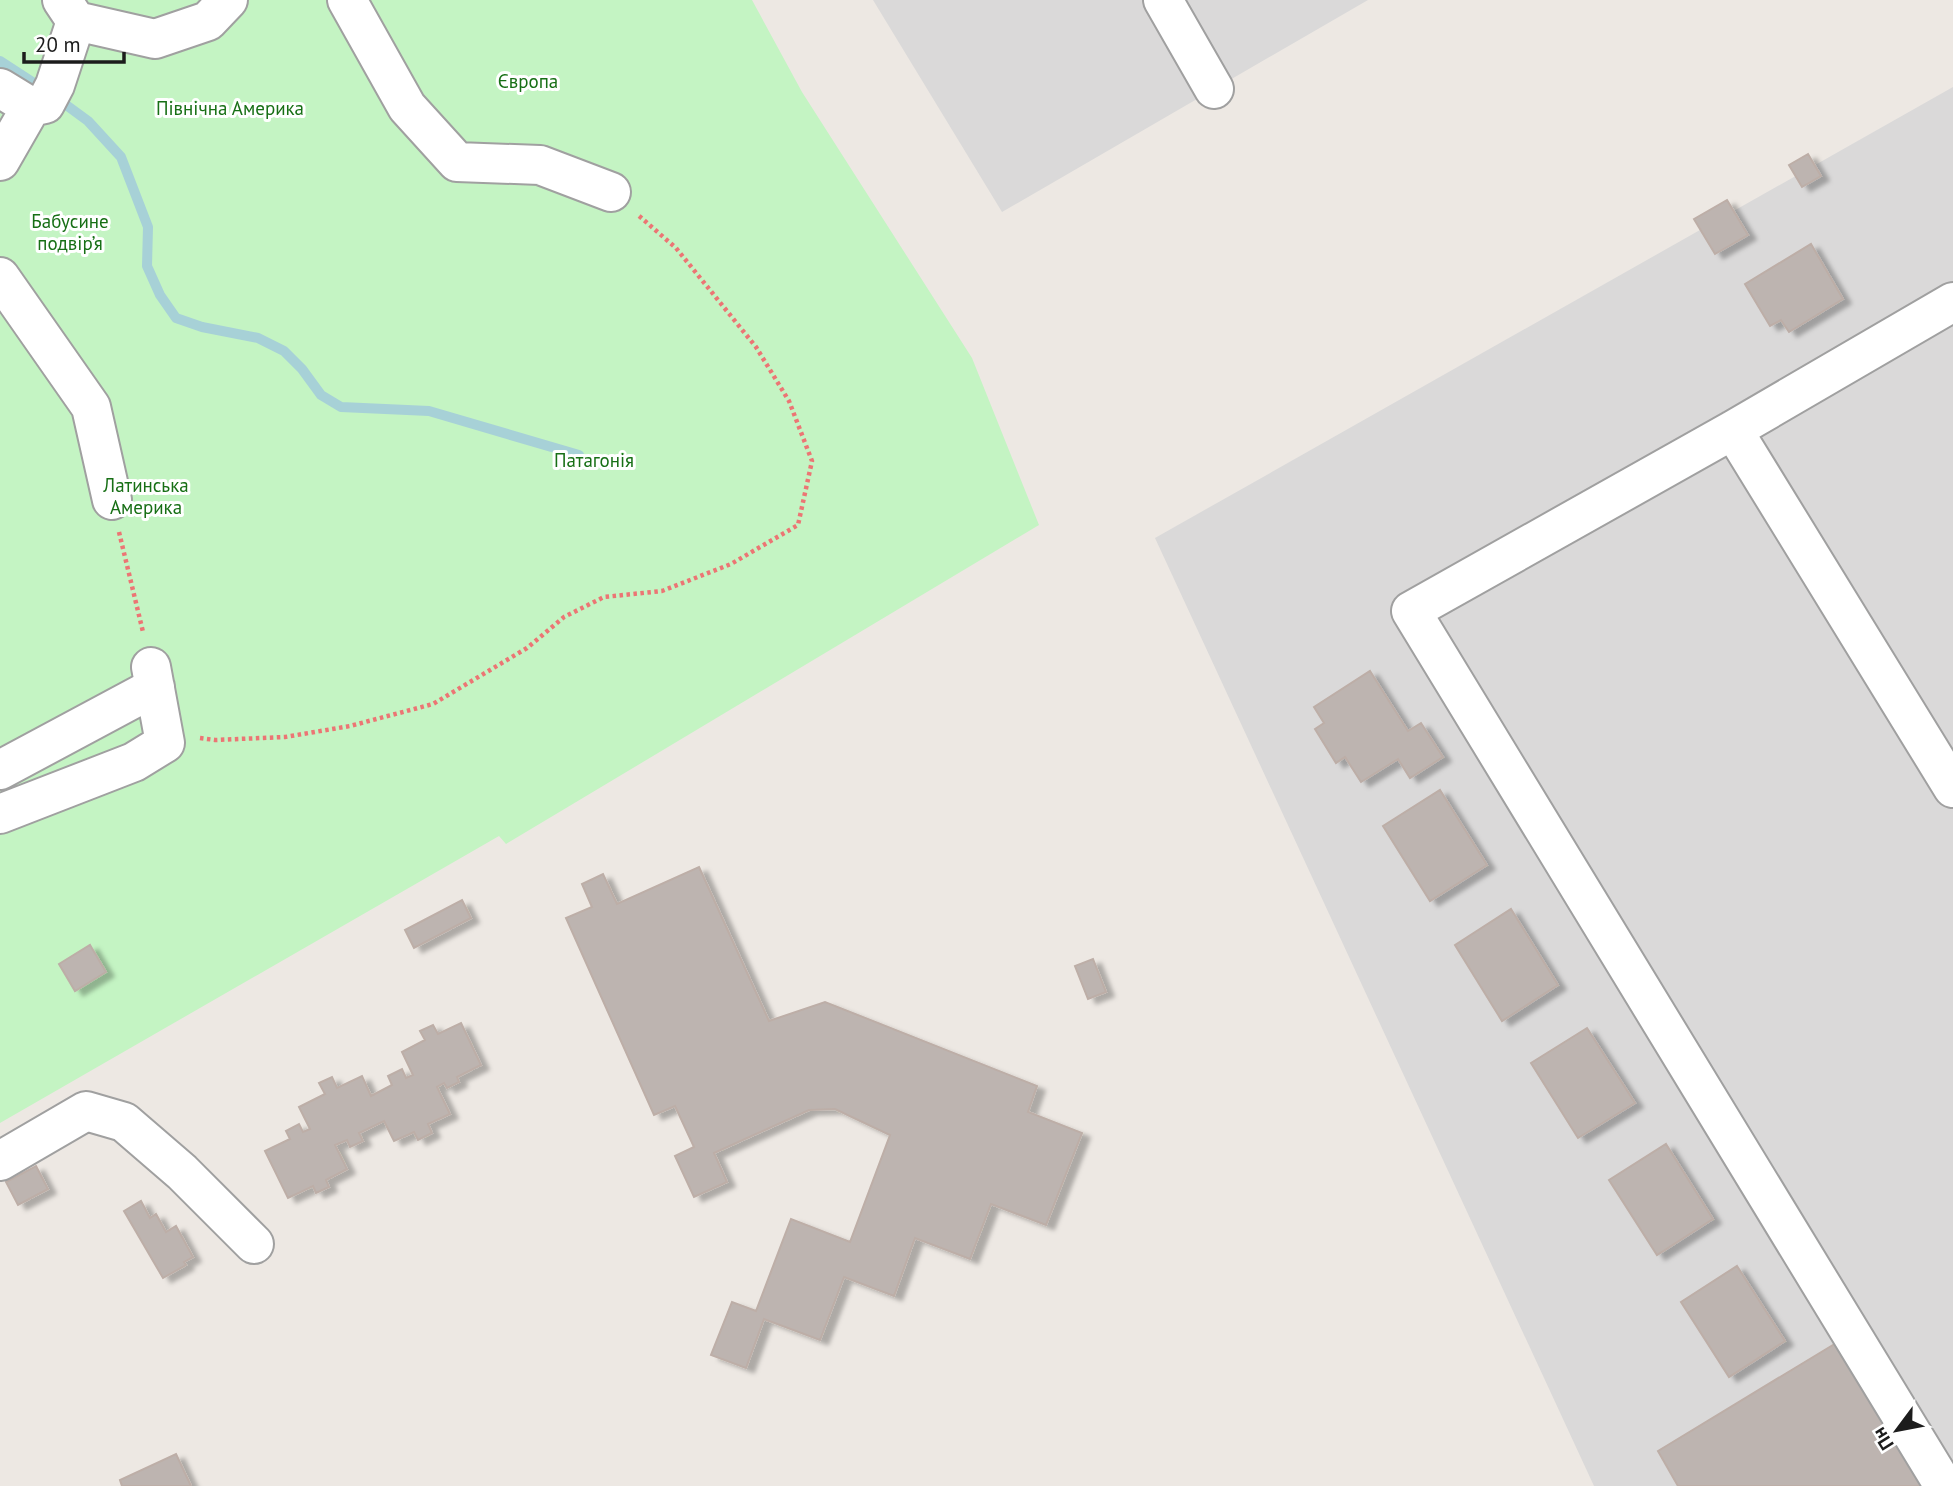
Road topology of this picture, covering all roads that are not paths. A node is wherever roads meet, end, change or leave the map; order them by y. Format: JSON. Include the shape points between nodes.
{"nodes":[{"id":1,"x":228,"y":0,"type":"edge"},
{"id":2,"x":347,"y":0,"type":"edge"},
{"id":3,"x":1163,"y":0,"type":"edge"},
{"id":4,"x":69,"y":10,"type":"edge"},
{"id":5,"x":1214,"y":89,"type":"dead end"},
{"id":6,"x":33,"y":96,"type":"edge"},
{"id":7,"x":0,"y":161,"type":"edge"},
{"id":8,"x":611,"y":192,"type":"road end"},
{"id":9,"x":0,"y":278,"type":"edge"},
{"id":10,"x":1953,"y":302,"type":"edge"},
{"id":11,"x":1733,"y":430,"type":"junction"},
{"id":12,"x":112,"y":500,"type":"road end"},
{"id":13,"x":0,"y":769,"type":"edge"},
{"id":14,"x":1953,"y":788,"type":"edge"},
{"id":15,"x":0,"y":814,"type":"edge"},
{"id":16,"x":0,"y":1161,"type":"edge"},
{"id":17,"x":254,"y":1244,"type":"dead end"},
{"id":18,"x":1944,"y":1486,"type":"edge"}],
"edges":[{"from":1,"to":4,"type":"street","via":[[208,21],[155,39]]},
{"from":2,"to":8,"type":"street","via":[[407,107],[457,162],[540,165]]},
{"from":3,"to":5,"type":"street"},
{"from":4,"to":6,"type":"street"},
{"from":6,"to":7,"type":"street"},
{"from":9,"to":12,"type":"street","via":[[91,407]]},
{"from":10,"to":11,"type":"street"},
{"from":11,"to":14,"type":"street"},
{"from":11,"to":18,"type":"street","via":[[1411,611]]},
{"from":13,"to":15,"type":"street","via":[[153,677],[165,743],[134,762]]},
{"from":16,"to":17,"type":"street","via":[[86,1111],[124,1122]]}]}
